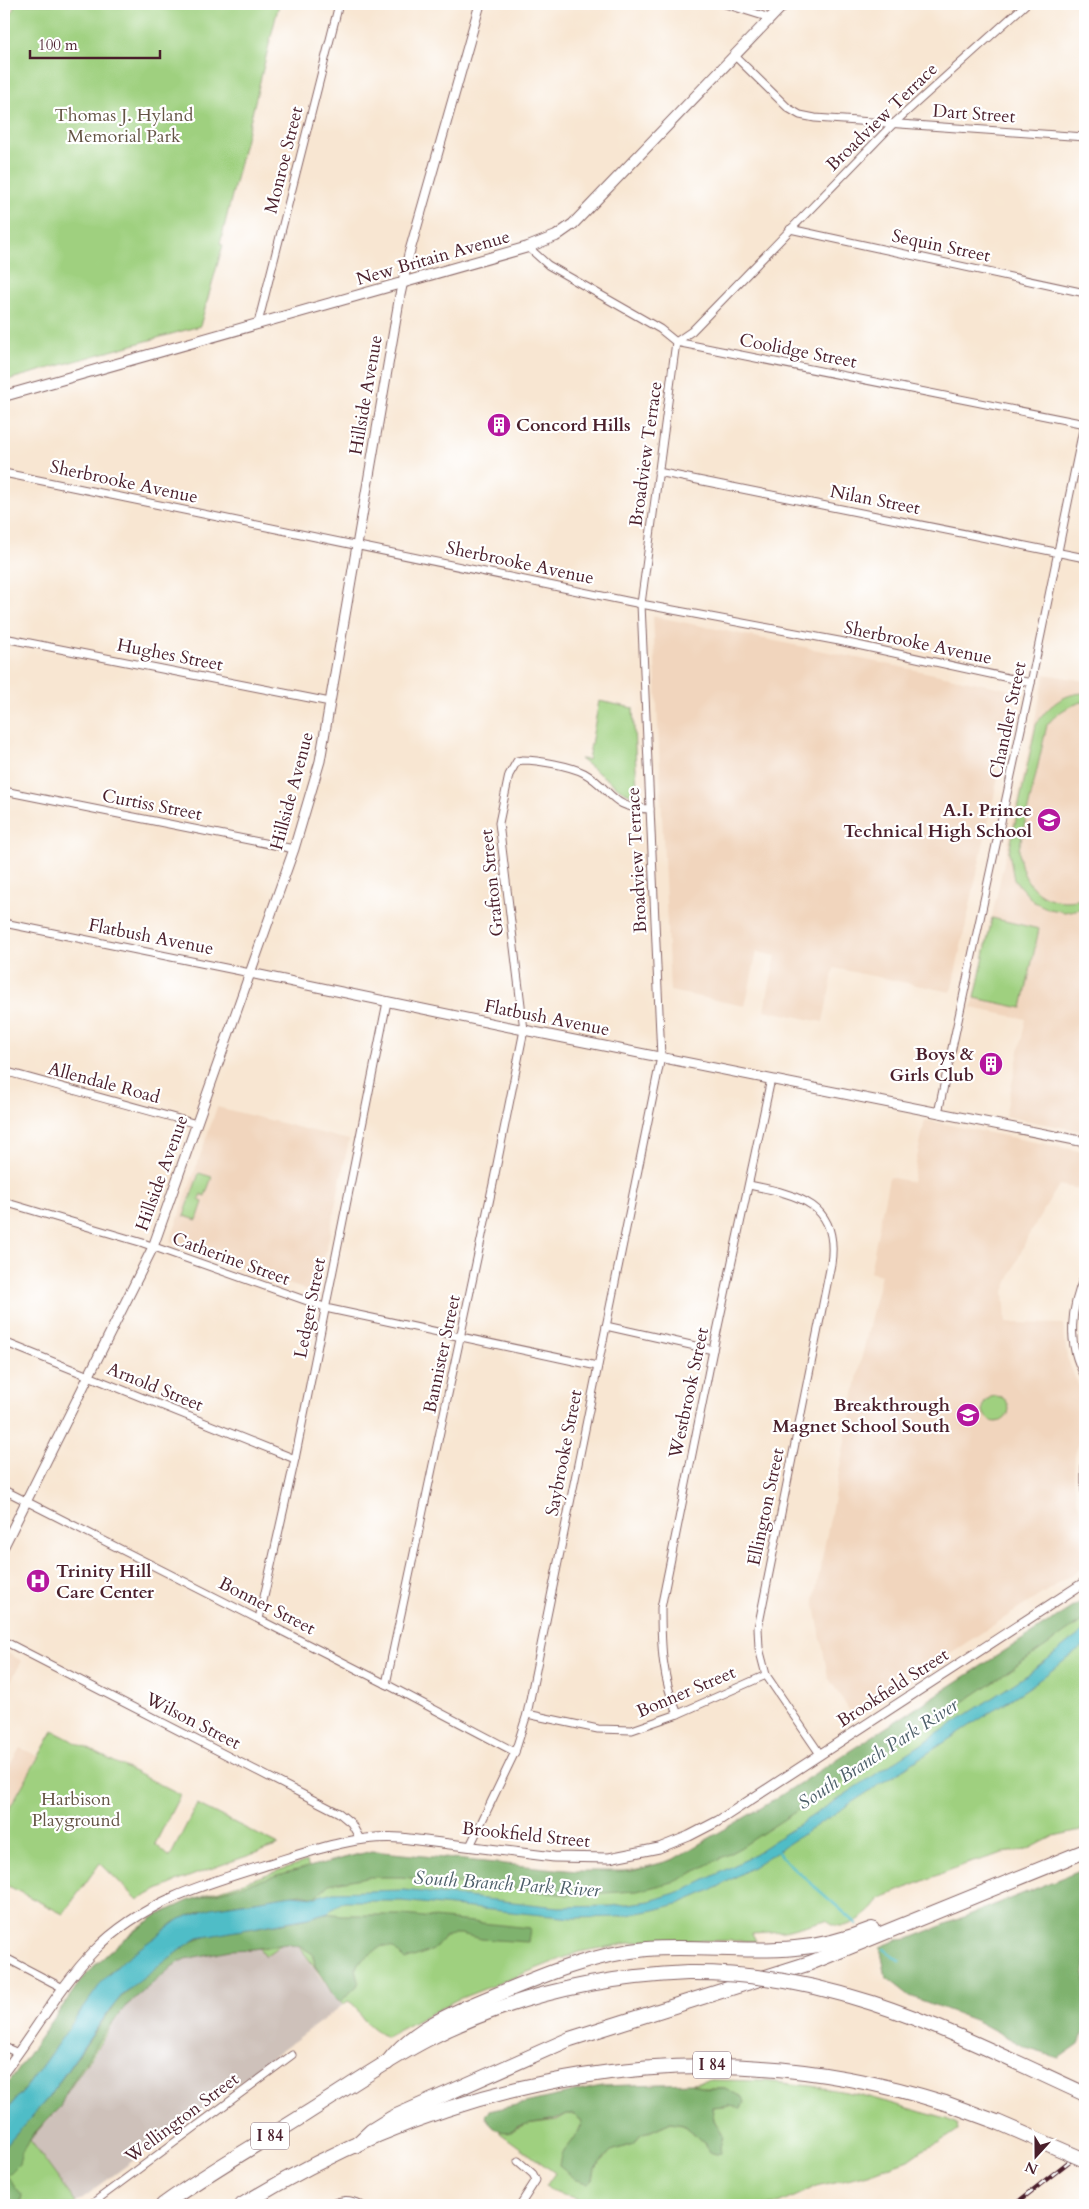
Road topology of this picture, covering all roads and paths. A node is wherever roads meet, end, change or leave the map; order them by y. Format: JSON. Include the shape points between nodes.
{"nodes":[{"id":1,"x":340,"y":4,"type":"edge"},
{"id":2,"x":480,"y":4,"type":"edge"},
{"id":3,"x":725,"y":4,"type":"edge"},
{"id":4,"x":784,"y":4,"type":"edge"},
{"id":5,"x":1026,"y":4,"type":"edge"},
{"id":6,"x":770,"y":18,"type":"junction"},
{"id":7,"x":735,"y":56,"type":"junction"},
{"id":8,"x":893,"y":124,"type":"junction"},
{"id":9,"x":1085,"y":138,"type":"edge"},
{"id":10,"x":790,"y":229,"type":"junction"},
{"id":11,"x":528,"y":248,"type":"junction"},
{"id":12,"x":402,"y":284,"type":"junction"},
{"id":13,"x":1085,"y":293,"type":"edge"},
{"id":14,"x":258,"y":323,"type":"junction"},
{"id":15,"x":676,"y":342,"type":"junction"},
{"id":16,"x":5,"y":397,"type":"edge"},
{"id":17,"x":1085,"y":423,"type":"edge"},
{"id":18,"x":4,"y":472,"type":"edge"},
{"id":19,"x":658,"y":472,"type":"junction"},
{"id":20,"x":356,"y":544,"type":"junction"},
{"id":21,"x":1058,"y":552,"type":"junction"},
{"id":22,"x":1085,"y":558,"type":"edge"},
{"id":23,"x":641,"y":604,"type":"junction"},
{"id":24,"x":4,"y":638,"type":"edge"},
{"id":25,"x":1031,"y":683,"type":"junction"},
{"id":26,"x":330,"y":702,"type":"junction"},
{"id":27,"x":4,"y":791,"type":"edge"},
{"id":28,"x":650,"y":809,"type":"junction"},
{"id":29,"x":294,"y":849,"type":"junction"},
{"id":30,"x":4,"y":923,"type":"edge"},
{"id":31,"x":250,"y":973,"type":"junction"},
{"id":32,"x":387,"y":1002,"type":"junction"},
{"id":33,"x":524,"y":1030,"type":"junction"},
{"id":34,"x":661,"y":1057,"type":"junction"},
{"id":35,"x":4,"y":1071,"type":"edge"},
{"id":36,"x":771,"y":1079,"type":"junction"},
{"id":37,"x":938,"y":1113,"type":"junction"},
{"id":38,"x":197,"y":1124,"type":"junction"},
{"id":39,"x":1085,"y":1142,"type":"edge"},
{"id":40,"x":749,"y":1185,"type":"junction"},
{"id":41,"x":4,"y":1202,"type":"edge"},
{"id":42,"x":153,"y":1247,"type":"junction"},
{"id":43,"x":1085,"y":1275,"type":"edge"},
{"id":44,"x":325,"y":1308,"type":"junction"},
{"id":45,"x":606,"y":1326,"type":"junction"},
{"id":46,"x":461,"y":1337,"type":"junction"},
{"id":47,"x":4,"y":1342,"type":"edge"},
{"id":48,"x":712,"y":1350,"type":"junction"},
{"id":49,"x":597,"y":1366,"type":"junction"},
{"id":50,"x":90,"y":1376,"type":"junction"},
{"id":51,"x":1085,"y":1376,"type":"edge"},
{"id":52,"x":294,"y":1459,"type":"junction"},
{"id":53,"x":1085,"y":1466,"type":"edge"},
{"id":54,"x":4,"y":1490,"type":"edge"},
{"id":55,"x":1085,"y":1491,"type":"edge"},
{"id":56,"x":26,"y":1502,"type":"junction"},
{"id":57,"x":4,"y":1546,"type":"edge"},
{"id":58,"x":1085,"y":1582,"type":"edge"},
{"id":59,"x":259,"y":1619,"type":"junction"},
{"id":60,"x":4,"y":1641,"type":"edge"},
{"id":61,"x":766,"y":1675,"type":"junction"},
{"id":62,"x":386,"y":1684,"type":"junction"},
{"id":63,"x":527,"y":1714,"type":"junction"},
{"id":64,"x":678,"y":1714,"type":"junction"},
{"id":65,"x":514,"y":1752,"type":"junction"},
{"id":66,"x":820,"y":1754,"type":"junction"},
{"id":67,"x":360,"y":1839,"type":"junction"},
{"id":68,"x":1085,"y":1841,"type":"edge"},
{"id":69,"x":470,"y":1846,"type":"junction"},
{"id":70,"x":1085,"y":1851,"type":"edge"},
{"id":71,"x":4,"y":1957,"type":"edge"},
{"id":72,"x":63,"y":1988,"type":"junction"},
{"id":73,"x":414,"y":2042,"type":"junction"},
{"id":74,"x":4,"y":2047,"type":"edge"},
{"id":75,"x":18,"y":2053,"type":"junction"},
{"id":76,"x":292,"y":2055,"type":"dead end"},
{"id":77,"x":4,"y":2072,"type":"edge"},
{"id":78,"x":1085,"y":2094,"type":"edge"},
{"id":79,"x":425,"y":2110,"type":"junction"},
{"id":80,"x":1085,"y":2160,"type":"edge"},
{"id":81,"x":518,"y":2161,"type":"dead end"},
{"id":82,"x":90,"y":2205,"type":"edge"},
{"id":83,"x":163,"y":2205,"type":"edge"},
{"id":84,"x":242,"y":2205,"type":"edge"},
{"id":85,"x":329,"y":2205,"type":"edge"},
{"id":86,"x":361,"y":2205,"type":"edge"},
{"id":87,"x":520,"y":2205,"type":"edge"}],
"edges":[{"from":1,"to":14,"type":"street","name":"Monroe Street"},
{"from":2,"to":12,"type":"street","name":"Hillside Avenue"},
{"from":3,"to":6,"type":"street"},
{"from":4,"to":6,"type":"main road","name":"New Britain Avenue"},
{"from":5,"to":8,"type":"street","name":"Broadview Terrace"},
{"from":6,"to":7,"type":"main road","name":"New Britain Avenue"},
{"from":7,"to":8,"type":"street","name":"Dart Street","via":[[788,108],[800,115]]},
{"from":7,"to":11,"type":"main road","name":"New Britain Avenue","via":[[573,224],[556,236]]},
{"from":8,"to":9,"type":"street","name":"Dart Street"},
{"from":8,"to":10,"type":"street","name":"Broadview Terrace"},
{"from":10,"to":13,"type":"street","name":"Sequin Street"},
{"from":10,"to":15,"type":"street","name":"Broadview Terrace","via":[[692,331]]},
{"from":11,"to":12,"type":"main road","name":"New Britain Avenue"},
{"from":11,"to":15,"type":"street","name":"Coolidge Street","via":[[548,265],[660,329]]},
{"from":12,"to":14,"type":"main road","name":"New Britain Avenue"},
{"from":12,"to":20,"type":"street","name":"Hillside Avenue"},
{"from":14,"to":16,"type":"main road","name":"New Britain Avenue"},
{"from":15,"to":17,"type":"street","name":"Coolidge Street"},
{"from":15,"to":19,"type":"street","name":"Broadview Terrace"},
{"from":17,"to":21,"type":"street","name":"Chandler Street"},
{"from":18,"to":20,"type":"street","name":"Sherbrooke Avenue"},
{"from":19,"to":21,"type":"street","name":"Nilan Street"},
{"from":19,"to":23,"type":"street","name":"Broadview Terrace"},
{"from":20,"to":23,"type":"street","name":"Sherbrooke Avenue"},
{"from":20,"to":26,"type":"street","name":"Hillside Avenue"},
{"from":21,"to":22,"type":"street","name":"Nilan Street"},
{"from":21,"to":25,"type":"street","name":"Chandler Street"},
{"from":23,"to":25,"type":"street","name":"Sherbrooke Avenue"},
{"from":23,"to":28,"type":"street","name":"Broadview Terrace"},
{"from":24,"to":26,"type":"street","name":"Hughes Street"},
{"from":25,"to":37,"type":"street","name":"Chandler Street"},
{"from":26,"to":29,"type":"street","name":"Hillside Avenue","via":[[320,761]]},
{"from":27,"to":29,"type":"street","name":"Curtiss Street"},
{"from":28,"to":33,"type":"street","name":"Grafton Street","via":[[628,808],[578,771],[529,760],[517,761],[512,767],[499,823]]},
{"from":28,"to":34,"type":"street","name":"Broadview Terrace"},
{"from":29,"to":31,"type":"street","name":"Hillside Avenue"},
{"from":30,"to":31,"type":"street","name":"Flatbush Avenue"},
{"from":31,"to":32,"type":"street","name":"Flatbush Avenue"},
{"from":31,"to":38,"type":"street","name":"Hillside Avenue"},
{"from":32,"to":33,"type":"street","name":"Flatbush Avenue"},
{"from":32,"to":44,"type":"street","name":"Ledger Street"},
{"from":33,"to":34,"type":"street","name":"Flatbush Avenue"},
{"from":33,"to":46,"type":"street","name":"Bannister Street"},
{"from":34,"to":36,"type":"street","name":"Flatbush Avenue"},
{"from":34,"to":45,"type":"street","name":"Saybrooke Street"},
{"from":35,"to":38,"type":"street","name":"Allendale Road"},
{"from":36,"to":37,"type":"street","name":"Flatbush Avenue"},
{"from":36,"to":40,"type":"street","name":"Westbrook Street"},
{"from":37,"to":39,"type":"street","name":"Flatbush Avenue"},
{"from":38,"to":42,"type":"street","name":"Hillside Avenue"},
{"from":40,"to":48,"type":"street","name":"Westbrook Street"},
{"from":40,"to":61,"type":"street","name":"Ellington Street","via":[[783,1192],[817,1209],[830,1227],[833,1241],[831,1264],[760,1607],[759,1648]]},
{"from":41,"to":42,"type":"street","name":"Catherine Street"},
{"from":42,"to":44,"type":"street","name":"Catherine Street"},
{"from":42,"to":50,"type":"street","name":"Hillside Avenue"},
{"from":43,"to":51,"type":"street","via":[[1074,1304],[1072,1328],[1074,1348]]},
{"from":44,"to":46,"type":"street","name":"Catherine Street"},
{"from":44,"to":52,"type":"street","name":"Ledger Street"},
{"from":45,"to":48,"type":"street"},
{"from":45,"to":49,"type":"street","name":"Saybrooke Street"},
{"from":46,"to":49,"type":"street","name":"Catherine Street"},
{"from":46,"to":62,"type":"street","name":"Bannister Street"},
{"from":47,"to":50,"type":"street","name":"Arnold Street"},
{"from":48,"to":64,"type":"street","name":"Westbrook Street","via":[[660,1608],[662,1658],[670,1696]]},
{"from":49,"to":63,"type":"street","name":"Saybrooke Street"},
{"from":50,"to":52,"type":"street","name":"Arnold Street"},
{"from":50,"to":56,"type":"street","name":"Hillside Avenue"},
{"from":52,"to":59,"type":"street","name":"Ledger Street"},
{"from":53,"to":55,"type":"street"},
{"from":54,"to":56,"type":"street","name":"Bonner Street"},
{"from":56,"to":57,"type":"street","name":"Hillside Avenue"},
{"from":56,"to":59,"type":"street","name":"Bonner Street"},
{"from":58,"to":66,"type":"street","name":"Brookfield Street"},
{"from":59,"to":62,"type":"street","name":"Bonner Street"},
{"from":60,"to":67,"type":"street","name":"Wilson Street","via":[[339,1813],[351,1823]]},
{"from":61,"to":64,"type":"street","name":"Bonner Street"},
{"from":61,"to":66,"type":"street","name":"Ellington Street"},
{"from":62,"to":65,"type":"street","name":"Bonner Street"},
{"from":63,"to":64,"type":"street","name":"Bonner Street","via":[[616,1731],[632,1730]]},
{"from":63,"to":65,"type":"street","name":"Saybrooke Street"},
{"from":65,"to":69,"type":"street","name":"Saybrooke Street"},
{"from":66,"to":69,"type":"street","name":"Brookfield Street","via":[[704,1829],[642,1852],[590,1859]]},
{"from":67,"to":69,"type":"street","name":"Brookfield Street","via":[[395,1838]]},
{"from":67,"to":72,"type":"street","name":"Brookfield Street","via":[[212,1882],[156,1905],[125,1924],[95,1950]]},
{"from":68,"to":73,"type":"highway","via":[[841,1940],[795,1948],[640,1950],[563,1968],[448,2016]]},
{"from":70,"to":79,"type":"highway","via":[[824,1958],[591,2031],[539,2051],[463,2085]]},
{"from":71,"to":72,"type":"street"},
{"from":72,"to":75,"type":"street","name":"Brookfield Street"},
{"from":73,"to":78,"type":"highway","number":"I 84","bridge":true,"via":[[548,1992],[616,1978],[688,1973],[740,1975],[789,1981],[862,1998],[935,2026]]},
{"from":73,"to":83,"type":"highway","number":"I 84","via":[[382,2066]]},
{"from":74,"to":75,"type":"street"},
{"from":75,"to":77,"type":"street","name":"Brookfield Street"},
{"from":76,"to":82,"type":"street","name":"Wellington Street"},
{"from":79,"to":80,"type":"highway","number":"I 84","bridge":true,"via":[[542,2083],[612,2071],[665,2066],[770,2067],[887,2086],[992,2120]]},
{"from":79,"to":84,"type":"highway","number":"I 84","via":[[381,2124],[355,2146]]},
{"from":81,"to":87,"type":"street","via":[[536,2180]]},
{"from":85,"to":86,"type":"street","via":[[350,2199]]}]}
